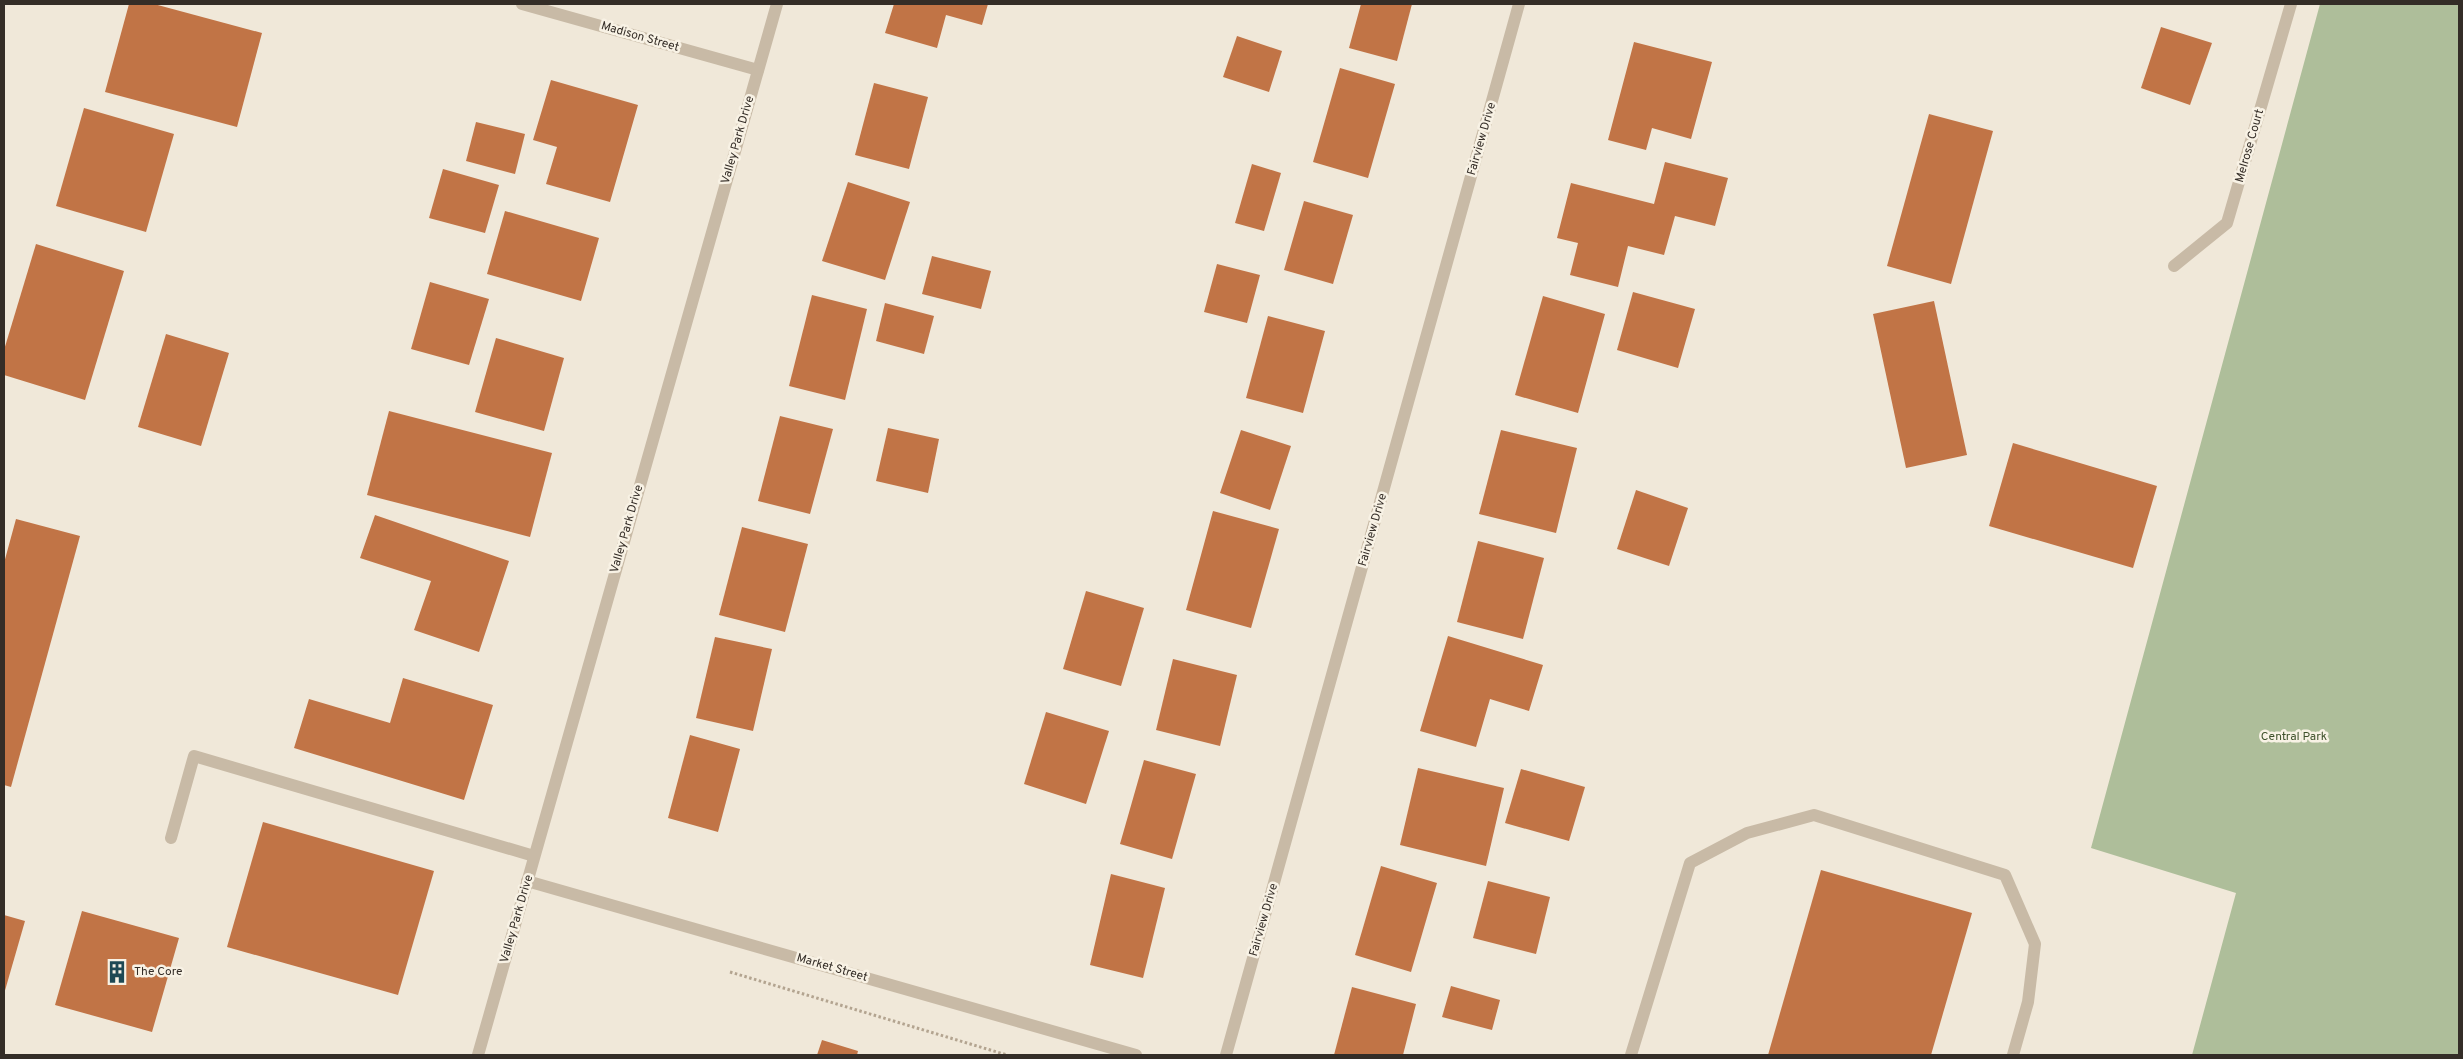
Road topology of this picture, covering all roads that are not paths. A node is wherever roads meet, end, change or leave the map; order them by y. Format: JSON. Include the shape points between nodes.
{"nodes":[{"id":1,"x":522,"y":4,"type":"edge"},
{"id":2,"x":776,"y":4,"type":"edge"},
{"id":3,"x":1519,"y":4,"type":"edge"},
{"id":4,"x":2292,"y":4,"type":"edge"},
{"id":5,"x":758,"y":70,"type":"junction"},
{"id":6,"x":2174,"y":266,"type":"dead end"},
{"id":7,"x":171,"y":838,"type":"dead end"},
{"id":8,"x":534,"y":856,"type":"junction"},
{"id":9,"x":527,"y":881,"type":"junction"},
{"id":10,"x":478,"y":1055,"type":"edge"},
{"id":11,"x":1136,"y":1055,"type":"edge"},
{"id":12,"x":1226,"y":1055,"type":"edge"},
{"id":13,"x":1631,"y":1055,"type":"edge"},
{"id":14,"x":2013,"y":1055,"type":"edge"}],
"edges":[{"from":1,"to":5,"type":"street","name":"Madison Street"},
{"from":2,"to":5,"type":"street","name":"Valley Park Drive"},
{"from":3,"to":12,"type":"street","name":"Fairview Drive"},
{"from":4,"to":6,"type":"street","name":"Melrose Court","via":[[2227,223]]},
{"from":5,"to":8,"type":"street","name":"Valley Park Drive"},
{"from":7,"to":8,"type":"street","via":[[194,756]]},
{"from":8,"to":9,"type":"street","name":"Valley Park Drive"},
{"from":9,"to":10,"type":"street","name":"Valley Park Drive"},
{"from":9,"to":11,"type":"street","name":"Market Street"},
{"from":13,"to":14,"type":"street","via":[[1690,863],[1747,833],[1814,815],[2005,875],[2035,944],[2028,1002]]}]}
